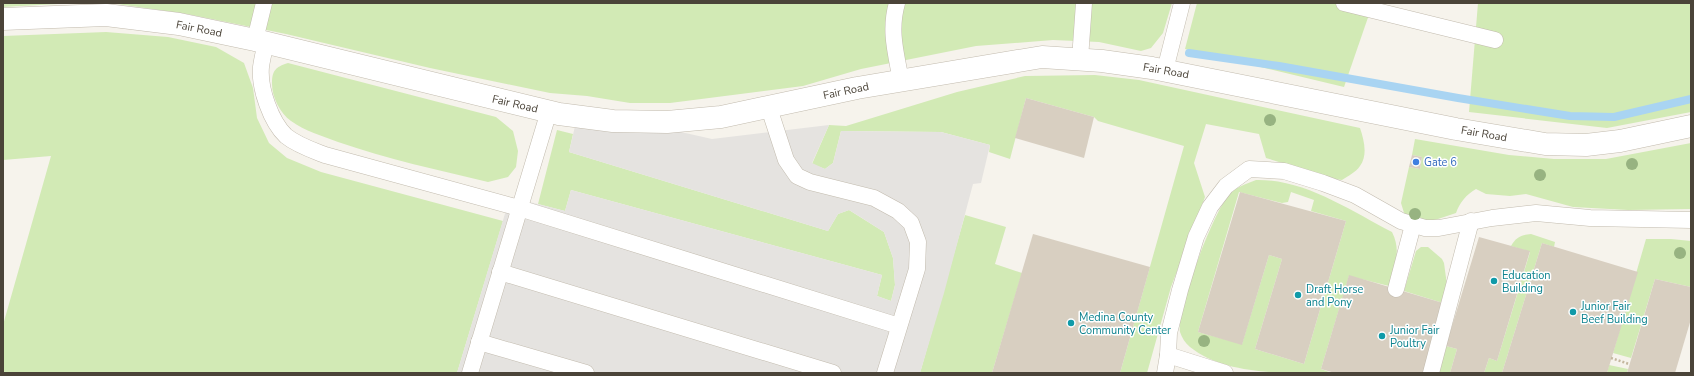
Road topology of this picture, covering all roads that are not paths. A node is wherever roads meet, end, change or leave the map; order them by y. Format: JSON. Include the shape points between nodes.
{"nodes":[{"id":1,"x":264,"y":3,"type":"edge"},
{"id":2,"x":897,"y":3,"type":"edge"},
{"id":3,"x":1084,"y":3,"type":"edge"},
{"id":4,"x":1182,"y":3,"type":"edge"},
{"id":5,"x":1344,"y":3,"type":"edge"},
{"id":6,"x":3,"y":19,"type":"edge"},
{"id":7,"x":1495,"y":40,"type":"dead end"},
{"id":8,"x":260,"y":41,"type":"junction"},
{"id":9,"x":1080,"y":59,"type":"junction"},
{"id":10,"x":1165,"y":70,"type":"junction"},
{"id":11,"x":901,"y":81,"type":"junction"},
{"id":12,"x":769,"y":108,"type":"junction"},
{"id":13,"x":549,"y":112,"type":"junction"},
{"id":14,"x":1691,"y":126,"type":"edge"},
{"id":15,"x":520,"y":208,"type":"junction"},
{"id":16,"x":1691,"y":220,"type":"edge"},
{"id":17,"x":1471,"y":221,"type":"junction"},
{"id":18,"x":1413,"y":225,"type":"junction"},
{"id":19,"x":500,"y":272,"type":"junction"},
{"id":20,"x":1396,"y":289,"type":"dead end"},
{"id":21,"x":899,"y":326,"type":"junction"},
{"id":22,"x":479,"y":342,"type":"junction"},
{"id":23,"x":1168,"y":355,"type":"junction"},
{"id":24,"x":470,"y":373,"type":"edge"},
{"id":25,"x":586,"y":373,"type":"edge"},
{"id":26,"x":833,"y":373,"type":"edge"},
{"id":27,"x":885,"y":373,"type":"edge"},
{"id":28,"x":1165,"y":373,"type":"edge"},
{"id":29,"x":1225,"y":373,"type":"edge"},
{"id":30,"x":1431,"y":373,"type":"edge"}],
"edges":[{"from":1,"to":8,"type":"lane"},
{"from":2,"to":11,"type":"lane","via":[[893,38]]},
{"from":3,"to":9,"type":"lane"},
{"from":4,"to":10,"type":"lane"},
{"from":5,"to":7,"type":"lane"},
{"from":6,"to":8,"type":"street","name":"Fair Road","via":[[106,15],[179,24]]},
{"from":8,"to":13,"type":"street","name":"Fair Road"},
{"from":8,"to":15,"type":"lane","via":[[262,81],[269,109],[275,123],[286,136],[325,155]]},
{"from":9,"to":10,"type":"street","name":"Fair Road"},
{"from":9,"to":11,"type":"street","name":"Fair Road","via":[[1042,57]]},
{"from":10,"to":14,"type":"street","name":"Fair Road","via":[[1456,129],[1545,144],[1586,145],[1613,142]]},
{"from":11,"to":12,"type":"street","name":"Fair Road"},
{"from":12,"to":13,"type":"street","name":"Fair Road","via":[[721,117],[667,122],[614,121]]},
{"from":12,"to":21,"type":"lane","via":[[786,160],[797,176],[810,182],[874,198],[898,211],[911,223],[918,242],[917,269]]},
{"from":13,"to":15,"type":"lane"},
{"from":15,"to":19,"type":"lane"},
{"from":15,"to":21,"type":"lane"},
{"from":16,"to":17,"type":"lane","via":[[1590,218],[1536,213]]},
{"from":17,"to":18,"type":"lane","via":[[1439,228]]},
{"from":17,"to":30,"type":"lane"},
{"from":18,"to":20,"type":"lane"},
{"from":18,"to":23,"type":"lane","via":[[1390,216],[1355,195],[1323,183],[1284,171],[1249,169],[1226,186],[1210,207],[1199,231],[1169,333]]},
{"from":19,"to":22,"type":"lane"},
{"from":19,"to":26,"type":"lane"},
{"from":21,"to":27,"type":"lane"},
{"from":22,"to":24,"type":"lane"},
{"from":22,"to":25,"type":"lane"},
{"from":23,"to":28,"type":"lane"},
{"from":23,"to":29,"type":"lane"}]}
